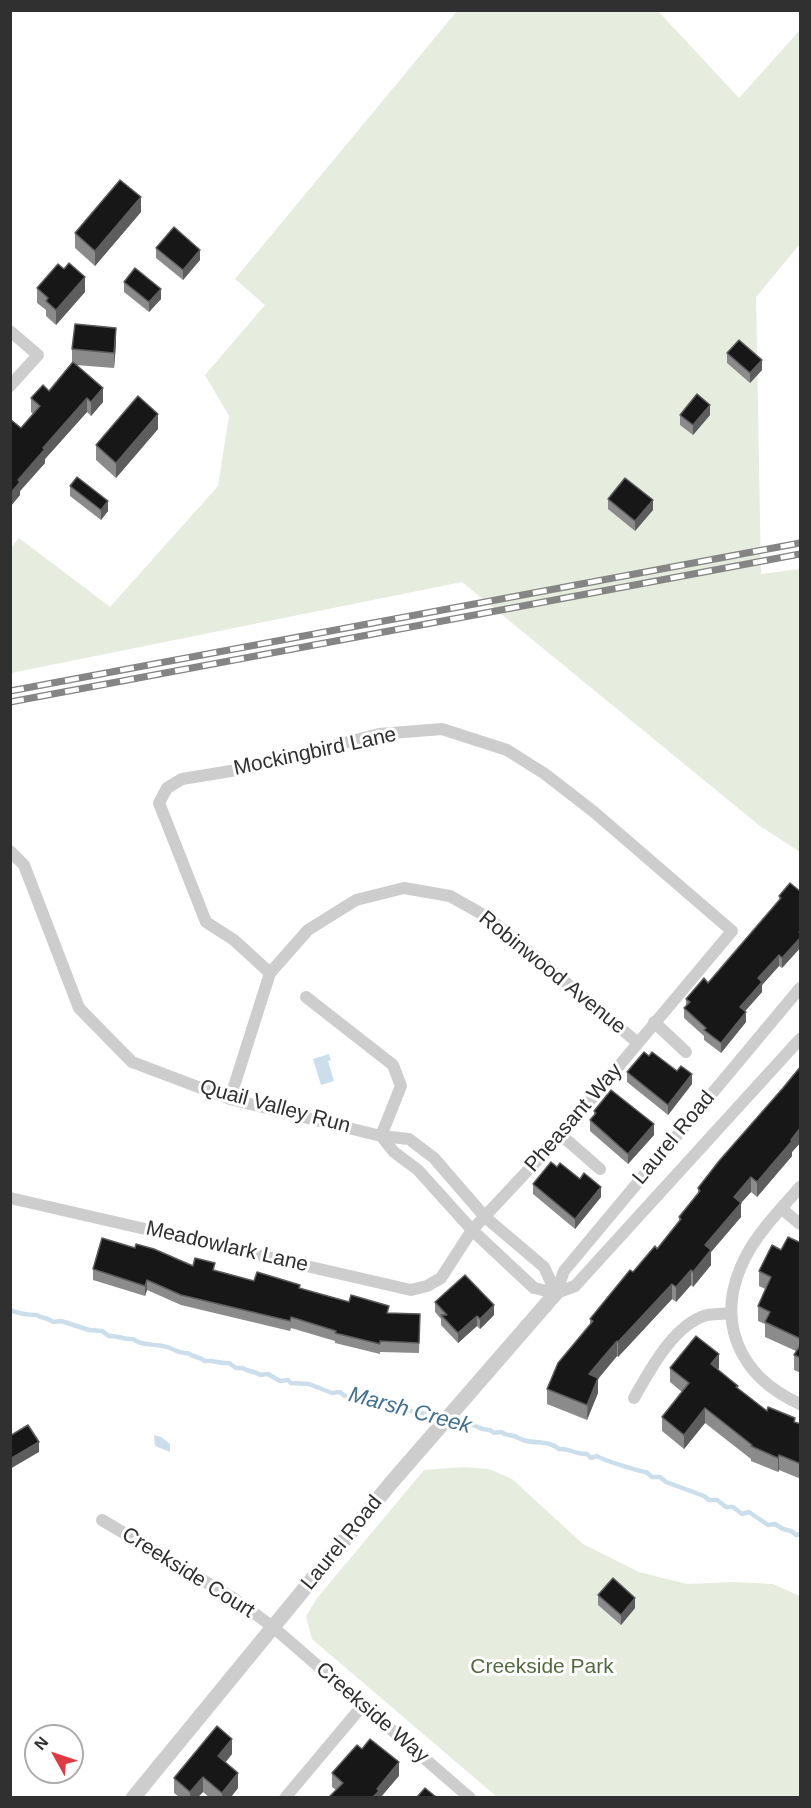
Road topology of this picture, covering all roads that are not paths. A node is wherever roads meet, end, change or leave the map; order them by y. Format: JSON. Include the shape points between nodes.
{"nodes":[{"id":1,"x":10,"y":331,"type":"edge"},
{"id":2,"x":10,"y":386,"type":"edge"},
{"id":3,"x":10,"y":851,"type":"edge"},
{"id":4,"x":732,"y":931,"type":"joint"},
{"id":5,"x":270,"y":973,"type":"junction"},
{"id":6,"x":801,"y":987,"type":"edge"},
{"id":7,"x":306,"y":997,"type":"dead end"},
{"id":8,"x":654,"y":1022,"type":"junction"},
{"id":9,"x":801,"y":1039,"type":"edge"},
{"id":10,"x":638,"y":1043,"type":"junction"},
{"id":11,"x":686,"y":1052,"type":"dead end"},
{"id":12,"x":230,"y":1100,"type":"junction"},
{"id":13,"x":381,"y":1136,"type":"junction"},
{"id":14,"x":561,"y":1136,"type":"junction"},
{"id":15,"x":600,"y":1169,"type":"dead end"},
{"id":16,"x":801,"y":1187,"type":"edge"},
{"id":17,"x":10,"y":1198,"type":"edge"},
{"id":18,"x":782,"y":1209,"type":"junction"},
{"id":19,"x":485,"y":1217,"type":"junction"},
{"id":20,"x":801,"y":1224,"type":"edge"},
{"id":21,"x":472,"y":1230,"type":"junction"},
{"id":22,"x":441,"y":1278,"type":"joint"},
{"id":23,"x":556,"y":1293,"type":"junction"},
{"id":24,"x":730,"y":1313,"type":"junction"},
{"id":25,"x":634,"y":1398,"type":"dead end"},
{"id":26,"x":801,"y":1404,"type":"edge"},
{"id":27,"x":102,"y":1520,"type":"dead end"},
{"id":28,"x":273,"y":1627,"type":"junction"},
{"id":29,"x":363,"y":1705,"type":"junction"},
{"id":30,"x":133,"y":1797,"type":"edge"},
{"id":31,"x":285,"y":1797,"type":"edge"},
{"id":32,"x":470,"y":1797,"type":"edge"}],
"edges":[{"from":1,"to":2,"type":"street","via":[[38,355]]},
{"from":3,"to":12,"type":"street","name":"Quail Valley Run","via":[[24,865],[79,1008],[132,1062]]},
{"from":4,"to":5,"type":"street","name":"Mockingbird Lane","via":[[594,812],[507,750],[442,729],[379,734],[243,769],[182,779],[167,788],[159,803],[206,922],[234,940]]},
{"from":4,"to":8,"type":"street","name":"Pheasant Way"},
{"from":5,"to":10,"type":"street","name":"Robinwood Avenue","via":[[308,930],[356,900],[404,888],[450,896],[489,918]]},
{"from":5,"to":12,"type":"street","name":"Robinwood Avenue"},
{"from":6,"to":23,"type":"street","name":"Laurel Road","via":[[564,1271]]},
{"from":7,"to":13,"type":"street","via":[[393,1065],[401,1086]]},
{"from":8,"to":10,"type":"street","name":"Pheasant Way"},
{"from":8,"to":11,"type":"street"},
{"from":9,"to":23,"type":"street","name":"Laurel Road","via":[[575,1286]]},
{"from":10,"to":14,"type":"street","name":"Pheasant Way"},
{"from":12,"to":13,"type":"street","name":"Quail Valley Run"},
{"from":13,"to":19,"type":"street","name":"Quail Valley Run","via":[[409,1139],[434,1158]]},
{"from":13,"to":21,"type":"street"},
{"from":14,"to":15,"type":"street"},
{"from":14,"to":19,"type":"street","name":"Pheasant Way"},
{"from":16,"to":18,"type":"street"},
{"from":17,"to":22,"type":"street","name":"Meadowlark Lane","via":[[411,1290]]},
{"from":18,"to":20,"type":"street"},
{"from":18,"to":24,"type":"street","via":[[746,1255],[733,1287]]},
{"from":19,"to":21,"type":"street","name":"Pheasant Way"},
{"from":19,"to":23,"type":"street","name":"Quail Valley Run","via":[[544,1267]]},
{"from":21,"to":22,"type":"street","name":"Pheasant Way"},
{"from":21,"to":23,"type":"street","via":[[534,1288]]},
{"from":23,"to":28,"type":"street","name":"Laurel Road","via":[[416,1453]]},
{"from":24,"to":25,"type":"street","via":[[691,1322],[660,1355]]},
{"from":24,"to":26,"type":"street","via":[[740,1351],[760,1379]]},
{"from":27,"to":28,"type":"street","name":"Creekside Court","via":[[236,1600]]},
{"from":28,"to":29,"type":"street","name":"Creekside Way"},
{"from":28,"to":30,"type":"street","name":"Laurel Road"},
{"from":29,"to":31,"type":"street"},
{"from":29,"to":32,"type":"street","name":"Creekside Way"}]}
